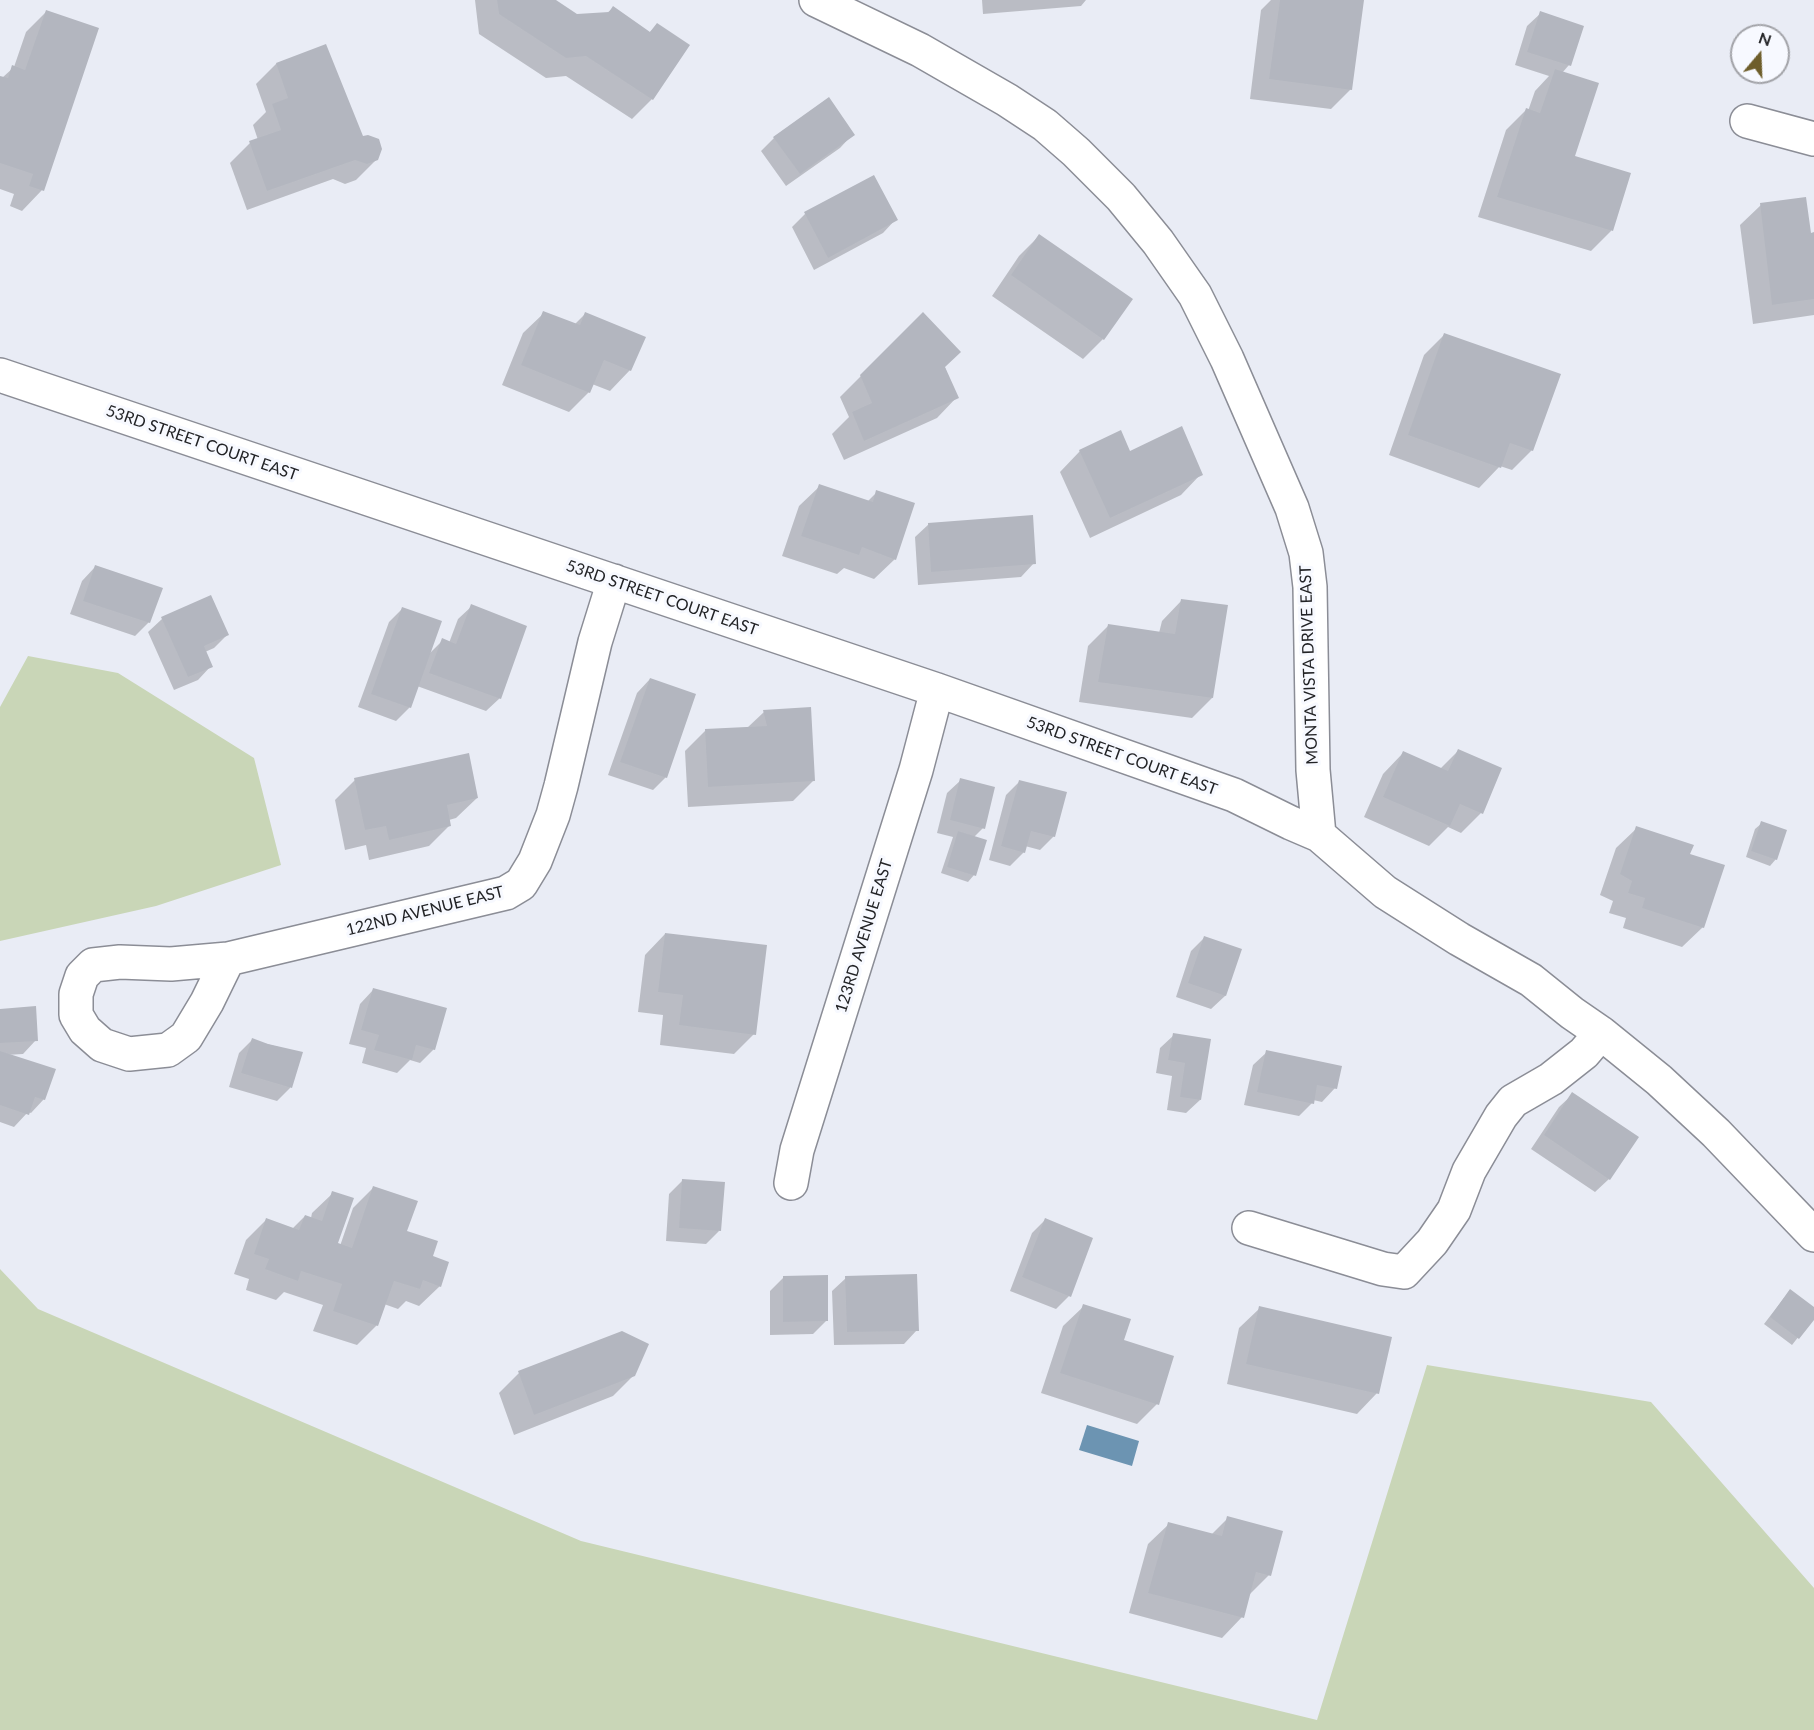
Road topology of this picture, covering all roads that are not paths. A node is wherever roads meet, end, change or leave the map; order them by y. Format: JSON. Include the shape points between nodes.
{"nodes":[{"id":1,"x":816,"y":0,"type":"edge"},
{"id":2,"x":1747,"y":121,"type":"dead end"},
{"id":3,"x":1814,"y":139,"type":"edge"},
{"id":4,"x":0,"y":375,"type":"edge"},
{"id":5,"x":614,"y":581,"type":"junction"},
{"id":6,"x":937,"y":690,"type":"junction"},
{"id":7,"x":1319,"y":835,"type":"junction"},
{"id":8,"x":228,"y":959,"type":"dead end"},
{"id":9,"x":1601,"y":1033,"type":"junction"},
{"id":10,"x":791,"y":1183,"type":"dead end"},
{"id":11,"x":1250,"y":1228,"type":"dead end"},
{"id":12,"x":1814,"y":1235,"type":"edge"}],
"edges":[{"from":1,"to":7,"type":"street","name":"MONTA VISTA DRIVE EAST","via":[[920,50],[1045,124],[1121,197],[1195,295],[1292,508],[1306,553],[1310,587],[1312,770]]},
{"from":2,"to":3,"type":"street"},
{"from":4,"to":5,"type":"street","name":"53RD STREET COURT EAST"},
{"from":5,"to":6,"type":"street","name":"53RD STREET COURT EAST"},
{"from":5,"to":8,"type":"street","name":"122ND AVENUE EAST","via":[[595,642],[553,816],[521,884],[506,893]]},
{"from":6,"to":7,"type":"street","name":"53RD STREET COURT EAST","via":[[1234,795]]},
{"from":6,"to":10,"type":"street","name":"123RD AVENUE EAST","via":[[916,770],[797,1150]]},
{"from":7,"to":9,"type":"street","via":[[1385,892],[1531,980]]},
{"from":9,"to":11,"type":"street","via":[[1584,1053],[1551,1079],[1513,1101],[1469,1171],[1454,1210],[1404,1272]]},
{"from":9,"to":12,"type":"street","via":[[1716,1133]]}]}
